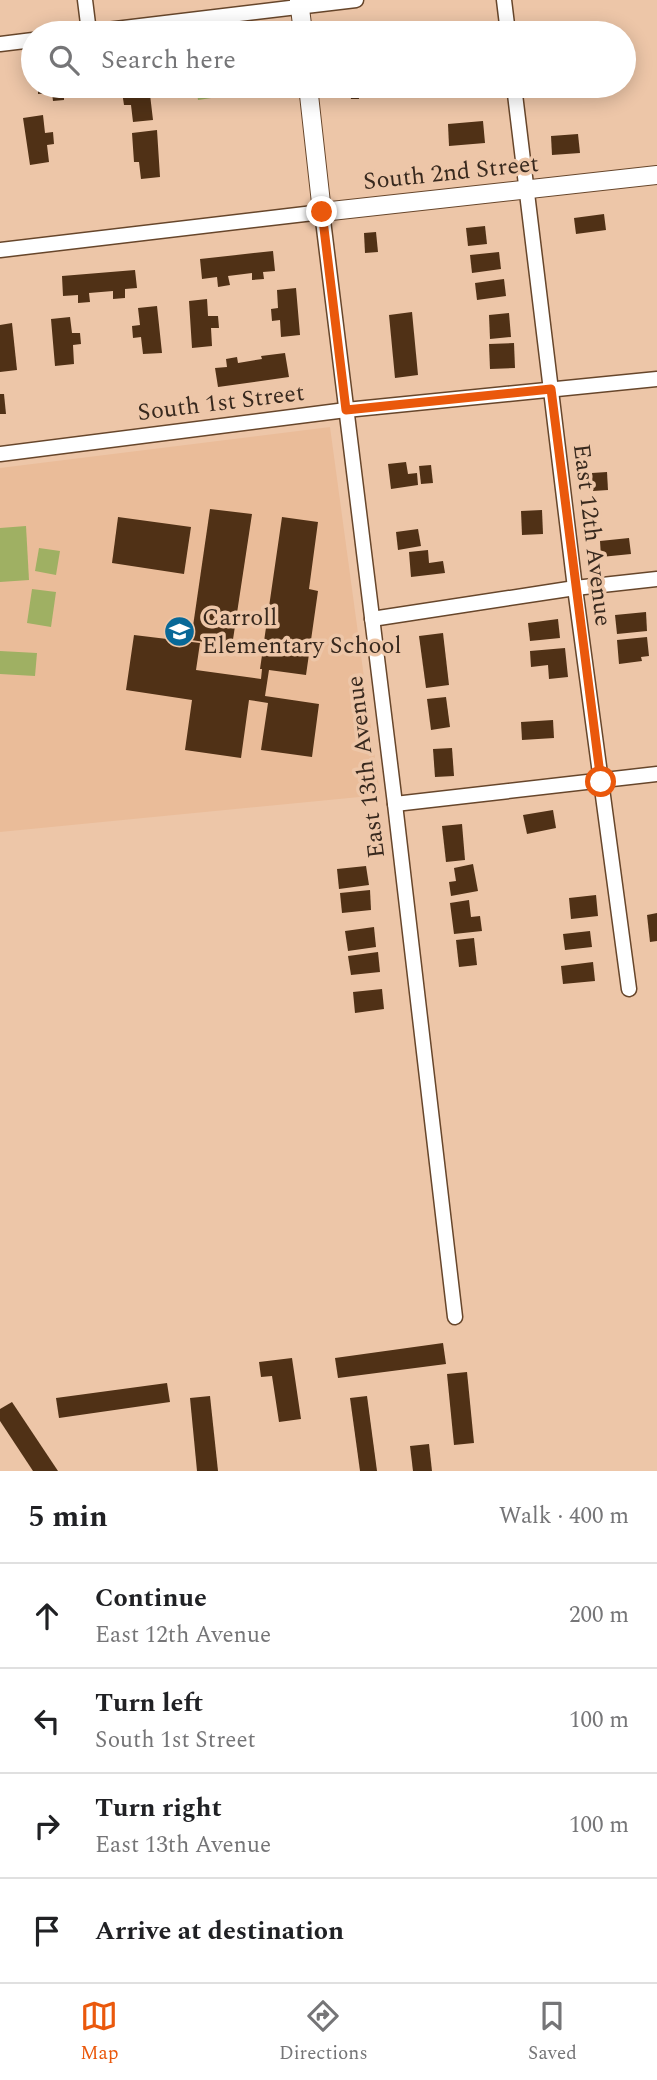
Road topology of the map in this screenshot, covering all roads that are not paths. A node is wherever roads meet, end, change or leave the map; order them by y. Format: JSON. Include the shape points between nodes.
{"nodes":[{"id":1,"x":85,"y":0,"type":"edge"},
{"id":2,"x":356,"y":0,"type":"edge"},
{"id":3,"x":504,"y":0,"type":"edge"},
{"id":4,"x":300,"y":3,"type":"edge"},
{"id":5,"x":85,"y":21,"type":"edge"},
{"id":6,"x":171,"y":21,"type":"edge"},
{"id":7,"x":302,"y":21,"type":"edge"},
{"id":8,"x":507,"y":21,"type":"edge"},
{"id":9,"x":21,"y":41,"type":"edge"},
{"id":10,"x":0,"y":44,"type":"edge"},
{"id":11,"x":309,"y":98,"type":"edge"},
{"id":12,"x":515,"y":98,"type":"edge"},
{"id":13,"x":657,"y":175,"type":"edge"},
{"id":14,"x":526,"y":189,"type":"junction"},
{"id":15,"x":322,"y":212,"type":"junction"},
{"id":16,"x":0,"y":250,"type":"edge"},
{"id":17,"x":657,"y":379,"type":"edge"},
{"id":18,"x":551,"y":389,"type":"junction"},
{"id":19,"x":346,"y":410,"type":"junction"},
{"id":20,"x":0,"y":454,"type":"edge"},
{"id":21,"x":657,"y":579,"type":"edge"},
{"id":22,"x":575,"y":588,"type":"junction"},
{"id":23,"x":372,"y":620,"type":"junction"},
{"id":24,"x":657,"y":774,"type":"edge"},
{"id":25,"x":601,"y":782,"type":"junction"},
{"id":26,"x":395,"y":804,"type":"junction"},
{"id":27,"x":629,"y":989,"type":"dead end"},
{"id":28,"x":455,"y":1317,"type":"dead end"}],
"edges":[{"from":1,"to":5,"type":"street"},
{"from":2,"to":4,"type":"street"},
{"from":3,"to":8,"type":"street"},
{"from":4,"to":6,"type":"street"},
{"from":4,"to":7,"type":"street"},
{"from":9,"to":10,"type":"street"},
{"from":11,"to":15,"type":"street","name":"East 13th Avenue"},
{"from":12,"to":14,"type":"street","name":"East 12th Avenue"},
{"from":13,"to":14,"type":"street","name":"South 2nd Street"},
{"from":14,"to":15,"type":"street","name":"South 2nd Street"},
{"from":14,"to":18,"type":"street","name":"East 12th Avenue"},
{"from":15,"to":16,"type":"street","name":"South 2nd Street"},
{"from":15,"to":19,"type":"street","name":"East 13th Avenue"},
{"from":17,"to":18,"type":"street","name":"South 1st Street"},
{"from":18,"to":19,"type":"street","name":"South 1st Street"},
{"from":18,"to":22,"type":"street","name":"East 12th Avenue"},
{"from":19,"to":20,"type":"street","name":"South 1st Street"},
{"from":19,"to":23,"type":"street","name":"East 13th Avenue"},
{"from":21,"to":22,"type":"street"},
{"from":22,"to":23,"type":"street"},
{"from":22,"to":25,"type":"street","name":"East 12th Avenue"},
{"from":23,"to":26,"type":"street","name":"East 13th Avenue"},
{"from":24,"to":25,"type":"street"},
{"from":25,"to":26,"type":"street"},
{"from":25,"to":27,"type":"street","name":"East 12th Avenue"},
{"from":26,"to":28,"type":"street","name":"East 13th Avenue"}]}
